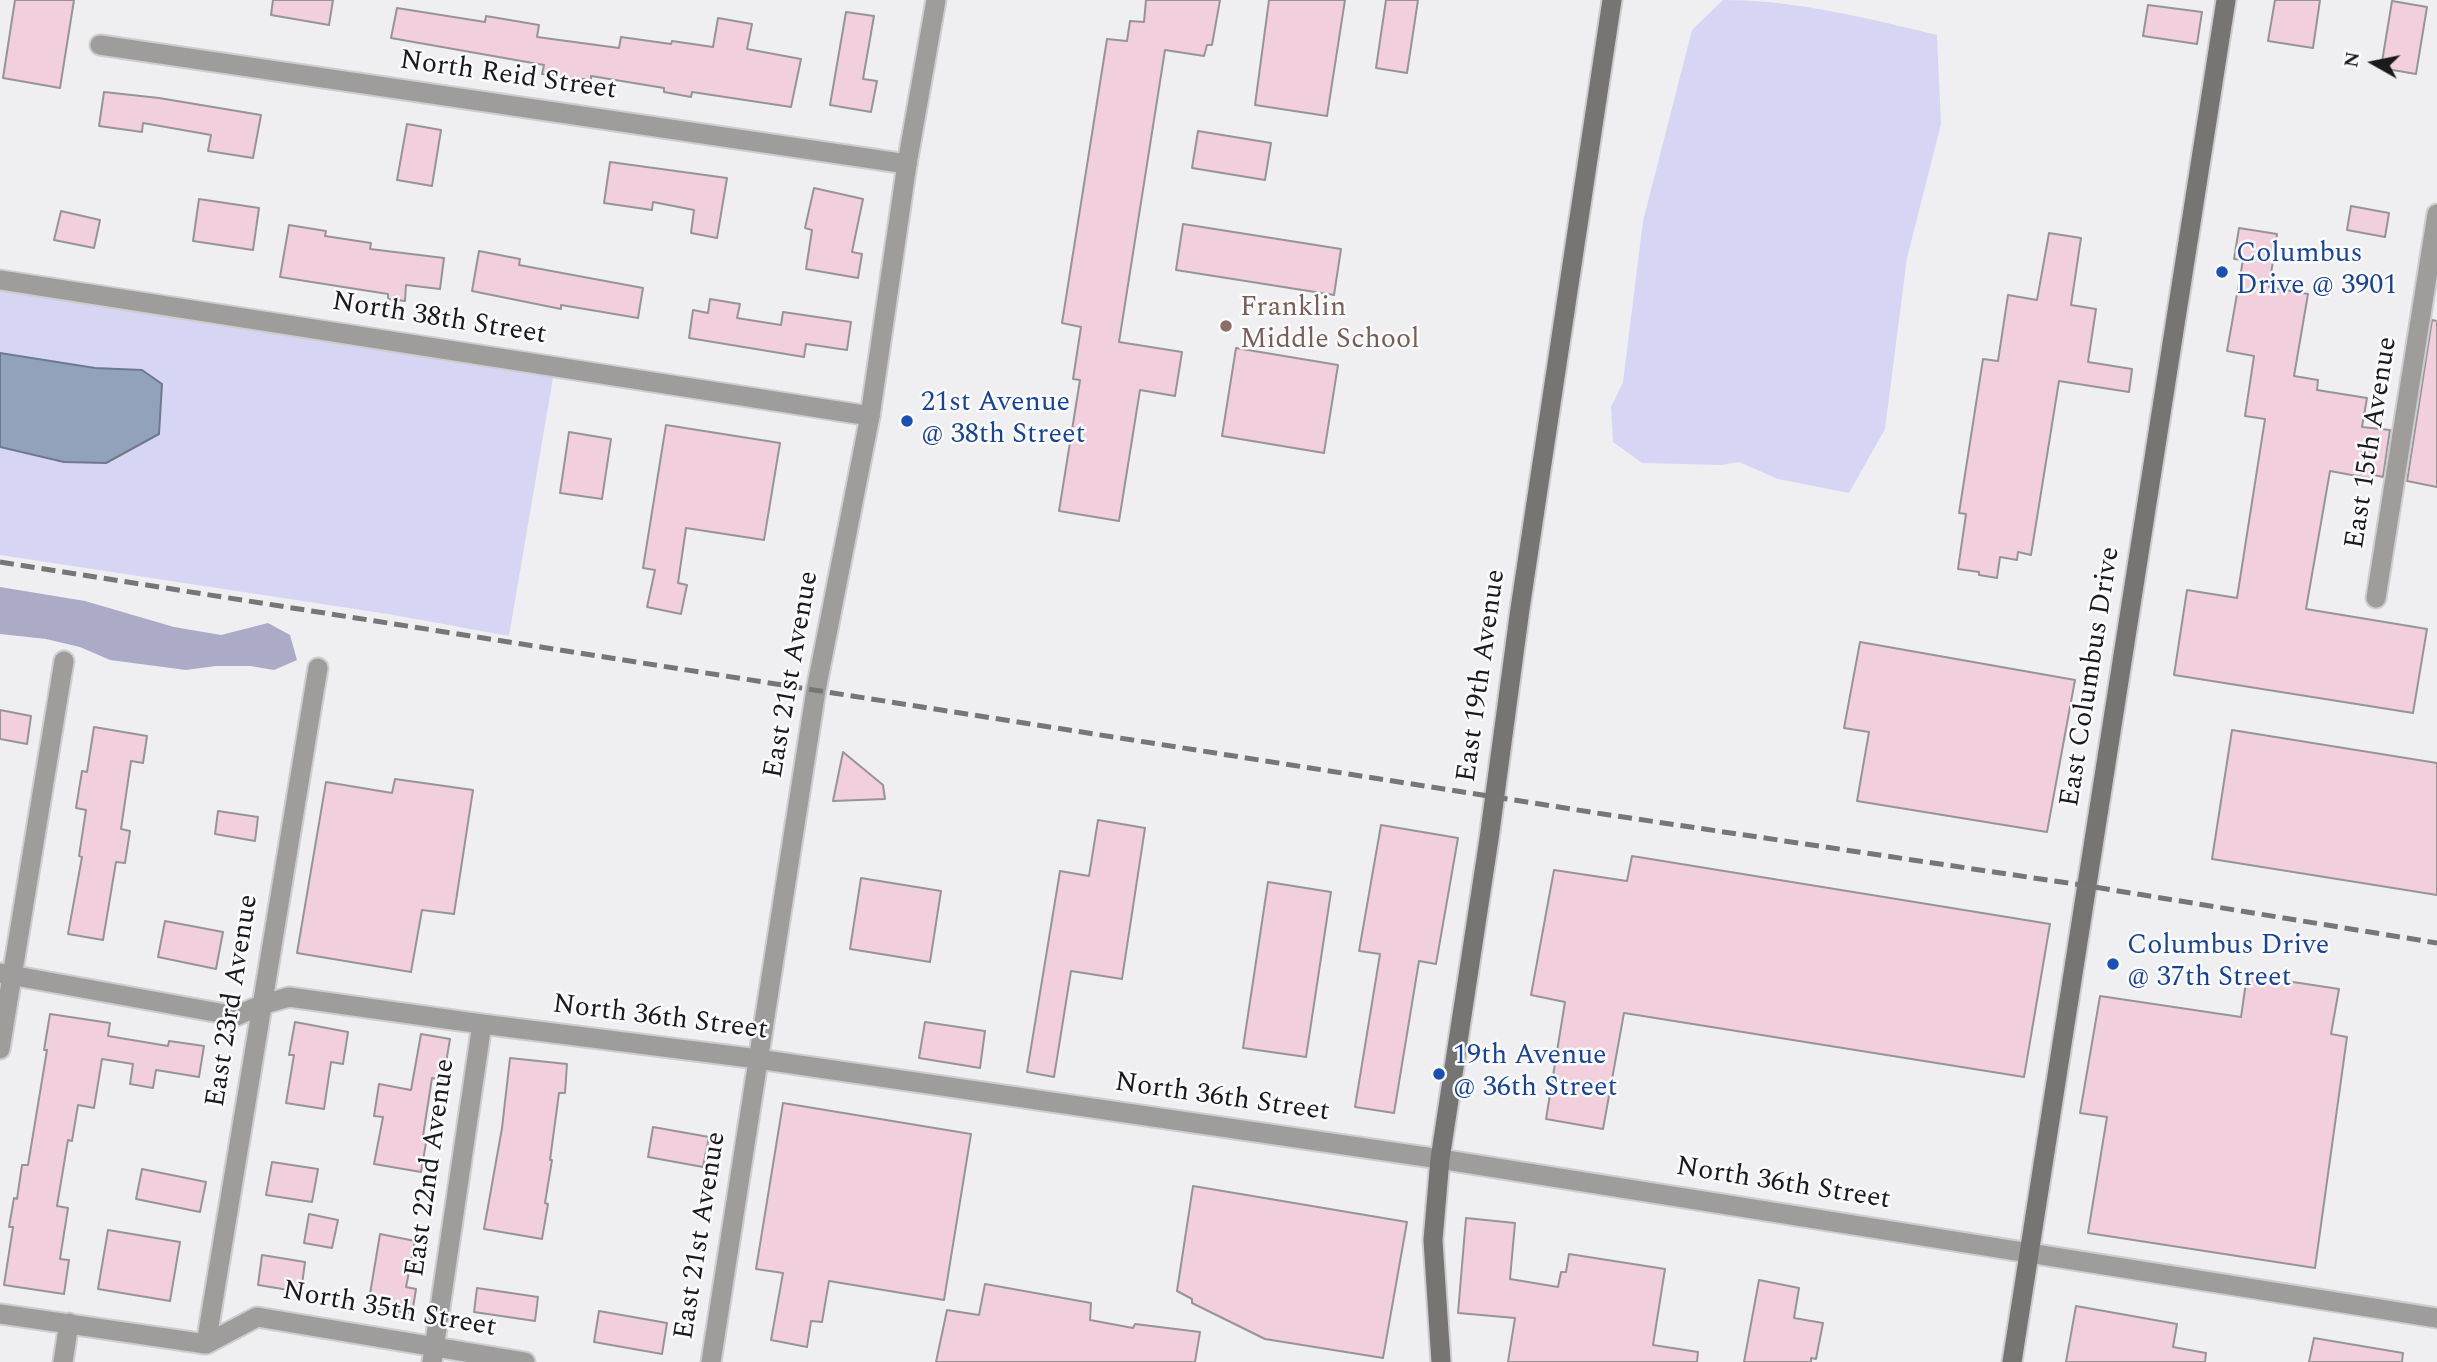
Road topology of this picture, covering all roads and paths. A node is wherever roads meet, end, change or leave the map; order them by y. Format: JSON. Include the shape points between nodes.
{"nodes":[{"id":1,"x":936,"y":0,"type":"edge"},
{"id":2,"x":1612,"y":0,"type":"edge"},
{"id":3,"x":2227,"y":0,"type":"edge"},
{"id":4,"x":100,"y":45,"type":"dead end"},
{"id":5,"x":907,"y":164,"type":"junction"},
{"id":6,"x":2437,"y":214,"type":"edge"},
{"id":7,"x":0,"y":280,"type":"edge"},
{"id":8,"x":870,"y":416,"type":"junction"},
{"id":9,"x":2376,"y":598,"type":"dead end"},
{"id":10,"x":64,"y":661,"type":"dead end"},
{"id":11,"x":318,"y":668,"type":"dead end"},
{"id":12,"x":6,"y":974,"type":"edge"},
{"id":13,"x":261,"y":1005,"type":"junction"},
{"id":14,"x":482,"y":1024,"type":"junction"},
{"id":15,"x":0,"y":1049,"type":"edge"},
{"id":16,"x":758,"y":1059,"type":"junction"},
{"id":17,"x":1440,"y":1159,"type":"junction"},
{"id":18,"x":2030,"y":1253,"type":"junction"},
{"id":19,"x":0,"y":1314,"type":"edge"},
{"id":20,"x":2437,"y":1318,"type":"edge"},
{"id":21,"x":69,"y":1324,"type":"junction"},
{"id":22,"x":206,"y":1344,"type":"junction"},
{"id":23,"x":433,"y":1354,"type":"edge"},
{"id":24,"x":63,"y":1362,"type":"edge"},
{"id":25,"x":525,"y":1362,"type":"edge"},
{"id":26,"x":711,"y":1362,"type":"edge"},
{"id":27,"x":1441,"y":1362,"type":"edge"},
{"id":28,"x":2012,"y":1362,"type":"edge"}],
"edges":[{"from":1,"to":5,"type":"street","name":"East 21st Avenue"},
{"from":2,"to":17,"type":"main road","name":"East 19th Avenue"},
{"from":3,"to":18,"type":"main road","name":"East Columbus Drive"},
{"from":4,"to":5,"type":"street","name":"North Reid Street"},
{"from":5,"to":8,"type":"street","name":"East 21st Avenue"},
{"from":6,"to":9,"type":"street","name":"East 15th Avenue"},
{"from":7,"to":8,"type":"street","name":"North 38th Street"},
{"from":8,"to":16,"type":"street","name":"East 21st Avenue","via":[[816,691]]},
{"from":10,"to":12,"type":"street"},
{"from":11,"to":13,"type":"street","name":"East 23rd Avenue"},
{"from":12,"to":13,"type":"street","name":"North 36th Street","via":[[236,1016]]},
{"from":12,"to":15,"type":"street"},
{"from":13,"to":14,"type":"street","name":"North 36th Street","via":[[289,997]]},
{"from":13,"to":22,"type":"street","name":"East 23rd Avenue"},
{"from":14,"to":16,"type":"street","name":"North 36th Street"},
{"from":14,"to":23,"type":"street","name":"East 22nd Avenue"},
{"from":16,"to":17,"type":"street","name":"North 36th Street"},
{"from":16,"to":26,"type":"street","name":"East 21st Avenue"},
{"from":17,"to":18,"type":"street","name":"North 36th Street"},
{"from":17,"to":27,"type":"main road","name":"East 19th Avenue","via":[[1433,1240]]},
{"from":18,"to":20,"type":"street","name":"North 36th Street"},
{"from":18,"to":28,"type":"main road","name":"East Columbus Drive"},
{"from":19,"to":21,"type":"street"},
{"from":21,"to":22,"type":"street"},
{"from":21,"to":24,"type":"street"},
{"from":22,"to":23,"type":"street","name":"North 35th Street","via":[[257,1317]]},
{"from":23,"to":25,"type":"street","name":"North 35th Street"}]}
